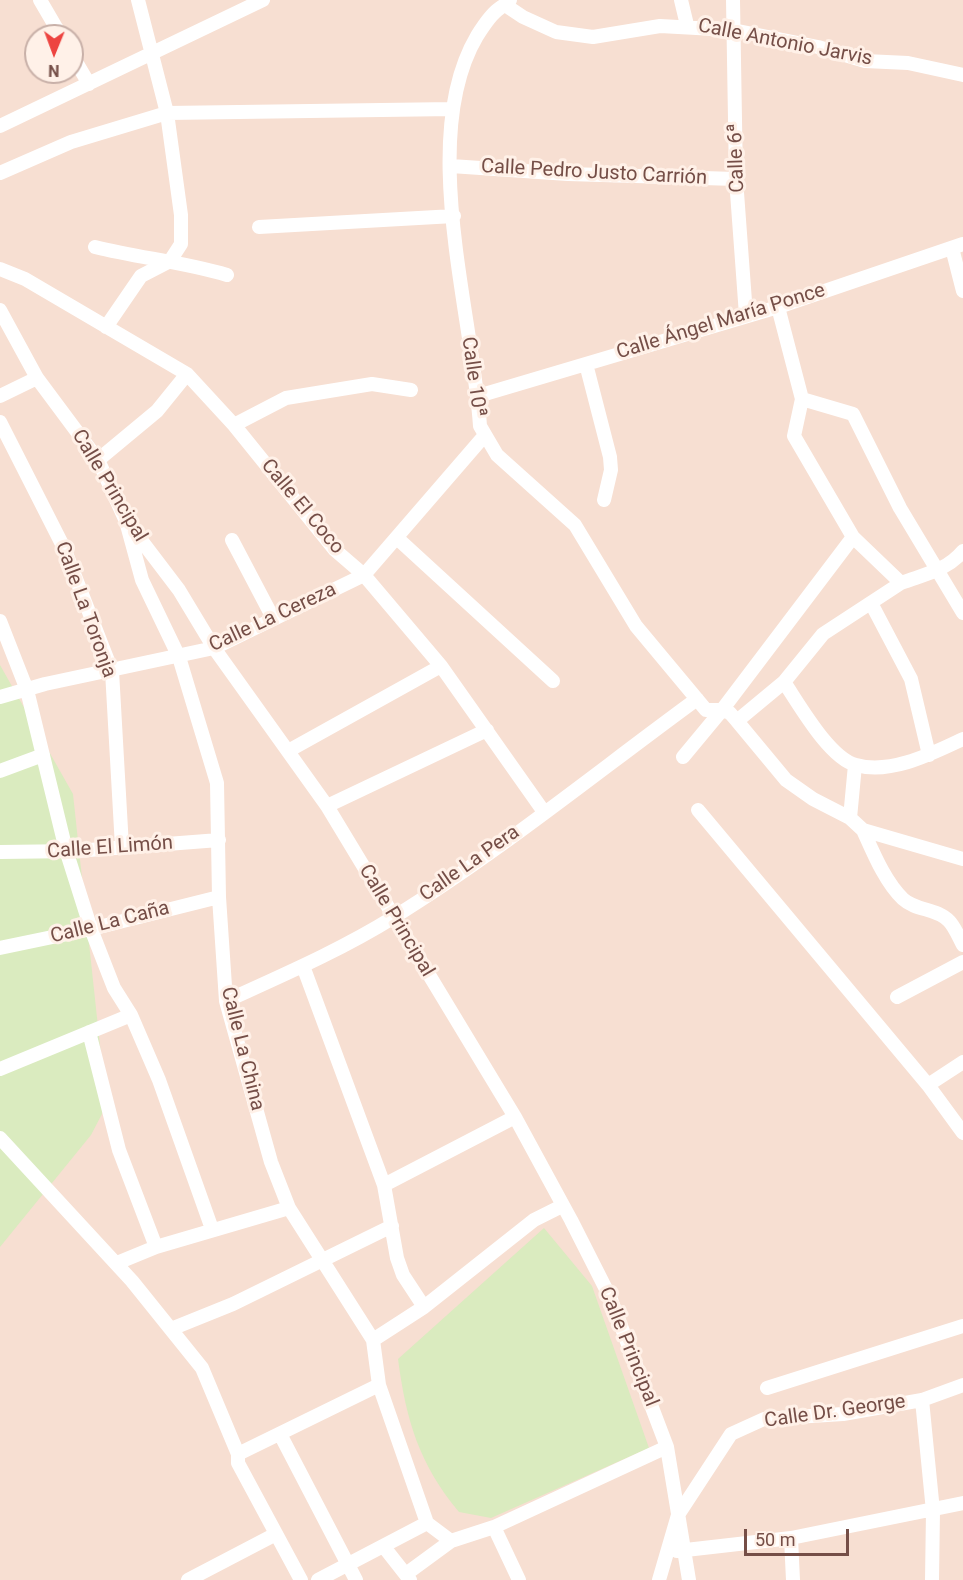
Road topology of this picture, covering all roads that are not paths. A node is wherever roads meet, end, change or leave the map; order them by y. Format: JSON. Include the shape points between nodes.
{"nodes":[{"id":1,"x":40,"y":0,"type":"edge"},
{"id":2,"x":138,"y":0,"type":"edge"},
{"id":3,"x":681,"y":0,"type":"edge"},
{"id":4,"x":733,"y":0,"type":"edge"},
{"id":5,"x":254,"y":2,"type":"edge"},
{"id":6,"x":501,"y":3,"type":"edge"},
{"id":7,"x":54,"y":24,"type":"edge"},
{"id":8,"x":687,"y":25,"type":"junction"},
{"id":9,"x":733,"y":30,"type":"junction"},
{"id":10,"x":152,"y":55,"type":"junction"},
{"id":11,"x":84,"y":75,"type":"edge"},
{"id":12,"x":963,"y":75,"type":"edge"},
{"id":13,"x":89,"y":84,"type":"junction"},
{"id":14,"x":453,"y":109,"type":"junction"},
{"id":15,"x":167,"y":113,"type":"junction"},
{"id":16,"x":0,"y":126,"type":"edge"},
{"id":17,"x":451,"y":166,"type":"junction"},
{"id":18,"x":0,"y":173,"type":"edge"},
{"id":19,"x":736,"y":179,"type":"junction"},
{"id":20,"x":454,"y":216,"type":"junction"},
{"id":21,"x":259,"y":227,"type":"dead end"},
{"id":22,"x":958,"y":246,"type":"edge"},
{"id":23,"x":95,"y":248,"type":"dead end"},
{"id":24,"x":170,"y":261,"type":"junction"},
{"id":25,"x":0,"y":269,"type":"edge"},
{"id":26,"x":227,"y":275,"type":"dead end"},
{"id":27,"x":963,"y":291,"type":"edge"},
{"id":28,"x":778,"y":307,"type":"junction"},
{"id":29,"x":0,"y":310,"type":"edge"},
{"id":30,"x":746,"y":315,"type":"junction"},
{"id":31,"x":106,"y":327,"type":"junction"},
{"id":32,"x":586,"y":364,"type":"junction"},
{"id":33,"x":187,"y":374,"type":"junction"},
{"id":34,"x":37,"y":378,"type":"junction"},
{"id":35,"x":411,"y":390,"type":"dead end"},
{"id":36,"x":0,"y":396,"type":"edge"},
{"id":37,"x":478,"y":396,"type":"junction"},
{"id":38,"x":802,"y":399,"type":"junction"},
{"id":39,"x":0,"y":422,"type":"edge"},
{"id":40,"x":234,"y":425,"type":"junction"},
{"id":41,"x":485,"y":435,"type":"junction"},
{"id":42,"x":99,"y":460,"type":"junction"},
{"id":43,"x":604,"y":500,"type":"dead end"},
{"id":44,"x":125,"y":519,"type":"junction"},
{"id":45,"x":397,"y":537,"type":"junction"},
{"id":46,"x":853,"y":537,"type":"junction"},
{"id":47,"x":232,"y":540,"type":"dead end"},
{"id":48,"x":963,"y":551,"type":"edge"},
{"id":49,"x":938,"y":572,"type":"junction"},
{"id":50,"x":364,"y":575,"type":"junction"},
{"id":51,"x":901,"y":583,"type":"junction"},
{"id":52,"x":871,"y":603,"type":"junction"},
{"id":53,"x":963,"y":613,"type":"edge"},
{"id":54,"x":273,"y":618,"type":"junction"},
{"id":55,"x":0,"y":621,"type":"edge"},
{"id":56,"x":214,"y":648,"type":"junction"},
{"id":57,"x":179,"y":657,"type":"junction"},
{"id":58,"x":441,"y":666,"type":"junction"},
{"id":59,"x":111,"y":671,"type":"junction"},
{"id":60,"x":553,"y":681,"type":"dead end"},
{"id":61,"x":784,"y":681,"type":"junction"},
{"id":62,"x":27,"y":690,"type":"junction"},
{"id":63,"x":0,"y":697,"type":"edge"},
{"id":64,"x":697,"y":699,"type":"junction"},
{"id":65,"x":722,"y":710,"type":"junction"},
{"id":66,"x":737,"y":721,"type":"junction"},
{"id":67,"x":487,"y":730,"type":"junction"},
{"id":68,"x":963,"y":739,"type":"edge"},
{"id":69,"x":288,"y":751,"type":"junction"},
{"id":70,"x":929,"y":754,"type":"junction"},
{"id":71,"x":43,"y":755,"type":"junction"},
{"id":72,"x":683,"y":757,"type":"dead end"},
{"id":73,"x":855,"y":765,"type":"junction"},
{"id":74,"x":0,"y":771,"type":"edge"},
{"id":75,"x":327,"y":806,"type":"junction"},
{"id":76,"x":698,"y":810,"type":"dead end"},
{"id":77,"x":544,"y":812,"type":"junction"},
{"id":78,"x":850,"y":818,"type":"junction"},
{"id":79,"x":863,"y":830,"type":"junction"},
{"id":80,"x":219,"y":840,"type":"junction"},
{"id":81,"x":122,"y":847,"type":"junction"},
{"id":82,"x":66,"y":850,"type":"junction"},
{"id":83,"x":0,"y":852,"type":"edge"},
{"id":84,"x":963,"y":859,"type":"edge"},
{"id":85,"x":219,"y":897,"type":"junction"},
{"id":86,"x":393,"y":918,"type":"junction"},
{"id":87,"x":91,"y":929,"type":"junction"},
{"id":88,"x":963,"y":945,"type":"edge"},
{"id":89,"x":0,"y":948,"type":"edge"},
{"id":90,"x":963,"y":962,"type":"edge"},
{"id":91,"x":303,"y":966,"type":"junction"},
{"id":92,"x":897,"y":997,"type":"dead end"},
{"id":93,"x":226,"y":1001,"type":"junction"},
{"id":94,"x":131,"y":1015,"type":"junction"},
{"id":95,"x":89,"y":1032,"type":"junction"},
{"id":96,"x":963,"y":1062,"type":"edge"},
{"id":97,"x":0,"y":1069,"type":"edge"},
{"id":98,"x":928,"y":1084,"type":"junction"},
{"id":99,"x":515,"y":1117,"type":"junction"},
{"id":100,"x":963,"y":1132,"type":"edge"},
{"id":101,"x":0,"y":1138,"type":"edge"},
{"id":102,"x":384,"y":1185,"type":"junction"},
{"id":103,"x":562,"y":1206,"type":"junction"},
{"id":104,"x":289,"y":1208,"type":"junction"},
{"id":105,"x":392,"y":1226,"type":"junction"},
{"id":106,"x":212,"y":1229,"type":"junction"},
{"id":107,"x":156,"y":1247,"type":"junction"},
{"id":108,"x":321,"y":1262,"type":"junction"},
{"id":109,"x":117,"y":1263,"type":"junction"},
{"id":110,"x":424,"y":1307,"type":"junction"},
{"id":111,"x":963,"y":1326,"type":"edge"},
{"id":112,"x":171,"y":1329,"type":"junction"},
{"id":113,"x":373,"y":1341,"type":"junction"},
{"id":114,"x":379,"y":1385,"type":"junction"},
{"id":115,"x":963,"y":1385,"type":"edge"},
{"id":116,"x":767,"y":1388,"type":"dead end"},
{"id":117,"x":922,"y":1400,"type":"junction"},
{"id":118,"x":280,"y":1434,"type":"junction"},
{"id":119,"x":667,"y":1447,"type":"junction"},
{"id":120,"x":238,"y":1454,"type":"junction"},
{"id":121,"x":963,"y":1503,"type":"edge"},
{"id":122,"x":933,"y":1511,"type":"junction"},
{"id":123,"x":678,"y":1515,"type":"junction"},
{"id":124,"x":428,"y":1523,"type":"junction"},
{"id":125,"x":494,"y":1527,"type":"junction"},
{"id":126,"x":276,"y":1534,"type":"junction"},
{"id":127,"x":791,"y":1538,"type":"junction"},
{"id":128,"x":451,"y":1541,"type":"junction"},
{"id":129,"x":384,"y":1547,"type":"junction"},
{"id":130,"x":683,"y":1550,"type":"junction"},
{"id":131,"x":669,"y":1552,"type":"junction"},
{"id":132,"x":349,"y":1566,"type":"junction"},
{"id":133,"x":408,"y":1577,"type":"edge"},
{"id":134,"x":188,"y":1580,"type":"edge"},
{"id":135,"x":301,"y":1580,"type":"edge"},
{"id":136,"x":318,"y":1580,"type":"edge"},
{"id":137,"x":356,"y":1580,"type":"edge"},
{"id":138,"x":519,"y":1580,"type":"edge"},
{"id":139,"x":659,"y":1580,"type":"edge"},
{"id":140,"x":689,"y":1580,"type":"edge"},
{"id":141,"x":793,"y":1580,"type":"edge"},
{"id":142,"x":932,"y":1580,"type":"edge"}],
"edges":[{"from":1,"to":7,"type":"street"},
{"from":2,"to":10,"type":"street"},
{"from":3,"to":8,"type":"street"},
{"from":4,"to":9,"type":"street","name":"Calle 6ª"},
{"from":5,"to":10,"type":"street"},
{"from":6,"to":8,"type":"street","name":"Calle Antonio Jarvis","via":[[556,32],[593,37]]},
{"from":6,"to":14,"type":"street","name":"Calle 10ª","via":[[477,37]]},
{"from":8,"to":9,"type":"street","name":"Calle Antonio Jarvis"},
{"from":9,"to":12,"type":"street","name":"Calle Antonio Jarvis","via":[[865,61],[909,63]]},
{"from":9,"to":19,"type":"street","name":"Calle 6ª"},
{"from":10,"to":13,"type":"street"},
{"from":10,"to":15,"type":"street"},
{"from":11,"to":13,"type":"street"},
{"from":13,"to":16,"type":"street"},
{"from":14,"to":15,"type":"street"},
{"from":14,"to":17,"type":"street","name":"Calle 10ª"},
{"from":15,"to":18,"type":"street","via":[[71,142]]},
{"from":15,"to":24,"type":"street","via":[[181,215],[181,244]]},
{"from":17,"to":19,"type":"street","name":"Calle Pedro Justo Carrión"},
{"from":17,"to":20,"type":"street","name":"Calle 10ª"},
{"from":19,"to":30,"type":"street","name":"Calle 6ª"},
{"from":20,"to":21,"type":"street"},
{"from":20,"to":37,"type":"street","name":"Calle 10ª"},
{"from":22,"to":27,"type":"street"},
{"from":22,"to":28,"type":"street","name":"Calle Ángel María Ponce"},
{"from":23,"to":24,"type":"street"},
{"from":24,"to":26,"type":"street"},
{"from":24,"to":31,"type":"street","via":[[141,276]]},
{"from":25,"to":31,"type":"street","name":"Calle El Coco","via":[[26,279]]},
{"from":28,"to":30,"type":"street","name":"Calle Ángel María Ponce"},
{"from":28,"to":38,"type":"street"},
{"from":29,"to":34,"type":"street","name":"Calle Principal"},
{"from":30,"to":32,"type":"street","name":"Calle Ángel María Ponce"},
{"from":31,"to":33,"type":"street","name":"Calle El Coco"},
{"from":32,"to":37,"type":"street","name":"Calle Ángel María Ponce"},
{"from":32,"to":43,"type":"street","via":[[610,456]]},
{"from":33,"to":40,"type":"street","name":"Calle El Coco"},
{"from":33,"to":42,"type":"street","via":[[157,411]]},
{"from":34,"to":36,"type":"street"},
{"from":34,"to":42,"type":"street","name":"Calle Principal"},
{"from":35,"to":40,"type":"street","via":[[372,384],[286,398]]},
{"from":37,"to":41,"type":"street","name":"Calle 10ª","via":[[480,426]]},
{"from":38,"to":46,"type":"street","via":[[794,436]]},
{"from":38,"to":49,"type":"street","via":[[853,414],[900,508]]},
{"from":39,"to":59,"type":"street","name":"Calle La Toronja","via":[[64,548]]},
{"from":40,"to":50,"type":"street","name":"Calle El Coco","via":[[335,550]]},
{"from":41,"to":45,"type":"street","name":"Calle La Cereza"},
{"from":41,"to":64,"type":"street","name":"Calle 10ª","via":[[497,454],[575,525],[636,626]]},
{"from":42,"to":44,"type":"street","name":"Calle Principal"},
{"from":44,"to":56,"type":"street","name":"Calle Principal","via":[[179,590]]},
{"from":44,"to":57,"type":"street","name":"Calle La China","via":[[142,580]]},
{"from":45,"to":50,"type":"street","name":"Calle La Cereza"},
{"from":45,"to":60,"type":"street"},
{"from":46,"to":51,"type":"street"},
{"from":46,"to":65,"type":"street"},
{"from":47,"to":54,"type":"street"},
{"from":48,"to":49,"type":"street"},
{"from":49,"to":51,"type":"street"},
{"from":49,"to":53,"type":"street"},
{"from":50,"to":54,"type":"street","name":"Calle La Cereza"},
{"from":50,"to":58,"type":"street","name":"Calle El Coco"},
{"from":51,"to":52,"type":"street"},
{"from":52,"to":61,"type":"street","via":[[824,634]]},
{"from":52,"to":70,"type":"street","via":[[911,679]]},
{"from":54,"to":56,"type":"street","name":"Calle La Cereza"},
{"from":55,"to":62,"type":"street"},
{"from":56,"to":57,"type":"street","name":"Calle La Cereza"},
{"from":56,"to":69,"type":"street","name":"Calle Principal"},
{"from":57,"to":59,"type":"street","name":"Calle La Cereza"},
{"from":57,"to":80,"type":"street","name":"Calle La China","via":[[217,783]]},
{"from":58,"to":67,"type":"street","name":"Calle El Coco"},
{"from":58,"to":69,"type":"street"},
{"from":59,"to":62,"type":"street","name":"Calle La Cereza"},
{"from":59,"to":81,"type":"street","name":"Calle La Toronja"},
{"from":61,"to":66,"type":"street"},
{"from":61,"to":73,"type":"street","via":[[823,737]]},
{"from":62,"to":63,"type":"street","name":"Calle La Cereza"},
{"from":62,"to":71,"type":"street"},
{"from":64,"to":65,"type":"street","name":"Calle 10ª","via":[[706,711]]},
{"from":64,"to":77,"type":"street","name":"Calle La Pera"},
{"from":65,"to":66,"type":"street"},
{"from":65,"to":72,"type":"street"},
{"from":66,"to":78,"type":"street","via":[[786,780]]},
{"from":67,"to":75,"type":"street"},
{"from":67,"to":77,"type":"street","name":"Calle El Coco"},
{"from":68,"to":70,"type":"street"},
{"from":69,"to":75,"type":"street","name":"Calle Principal"},
{"from":70,"to":73,"type":"street","via":[[886,767]]},
{"from":71,"to":74,"type":"street"},
{"from":71,"to":82,"type":"street"},
{"from":73,"to":78,"type":"street"},
{"from":75,"to":86,"type":"street","name":"Calle Principal"},
{"from":76,"to":98,"type":"street"},
{"from":77,"to":86,"type":"street","name":"Calle La Pera"},
{"from":78,"to":79,"type":"street"},
{"from":79,"to":84,"type":"street"},
{"from":79,"to":88,"type":"street","via":[[903,898],[949,921]]},
{"from":80,"to":81,"type":"street","name":"Calle El Limón"},
{"from":80,"to":85,"type":"street","name":"Calle La China"},
{"from":81,"to":82,"type":"street","name":"Calle El Limón"},
{"from":82,"to":83,"type":"street","name":"Calle El Limón"},
{"from":82,"to":87,"type":"street"},
{"from":85,"to":87,"type":"street","name":"Calle La Caña"},
{"from":85,"to":93,"type":"street","name":"Calle La China"},
{"from":86,"to":91,"type":"street","name":"Calle La Pera"},
{"from":86,"to":99,"type":"street","name":"Calle Principal"},
{"from":87,"to":89,"type":"street","name":"Calle La Caña"},
{"from":87,"to":94,"type":"street","via":[[114,988]]},
{"from":90,"to":92,"type":"street"},
{"from":91,"to":93,"type":"street","name":"Calle La Pera"},
{"from":91,"to":102,"type":"street"},
{"from":93,"to":104,"type":"street","name":"Calle La China","via":[[271,1162]]},
{"from":94,"to":95,"type":"street"},
{"from":94,"to":106,"type":"street","via":[[159,1080]]},
{"from":95,"to":97,"type":"street"},
{"from":95,"to":107,"type":"street","via":[[119,1150]]},
{"from":96,"to":98,"type":"street"},
{"from":98,"to":100,"type":"street"},
{"from":99,"to":102,"type":"street"},
{"from":99,"to":103,"type":"street","name":"Calle Principal"},
{"from":101,"to":109,"type":"street"},
{"from":102,"to":105,"type":"street"},
{"from":103,"to":110,"type":"street","via":[[534,1220]]},
{"from":103,"to":119,"type":"street","name":"Calle Principal","via":[[610,1297]]},
{"from":104,"to":106,"type":"street"},
{"from":104,"to":108,"type":"street","name":"Calle La China"},
{"from":105,"to":108,"type":"street"},
{"from":105,"to":110,"type":"street","via":[[397,1258]]},
{"from":106,"to":107,"type":"street"},
{"from":107,"to":109,"type":"street"},
{"from":108,"to":112,"type":"street"},
{"from":108,"to":113,"type":"street","name":"Calle La China"},
{"from":109,"to":112,"type":"street"},
{"from":110,"to":113,"type":"street"},
{"from":111,"to":116,"type":"street","name":"Calle Dr. George"},
{"from":112,"to":120,"type":"street","via":[[202,1368]]},
{"from":113,"to":114,"type":"street","name":"Calle La China"},
{"from":114,"to":118,"type":"street"},
{"from":114,"to":124,"type":"street","name":"Calle La China"},
{"from":115,"to":117,"type":"street","name":"Calle Dr. George"},
{"from":117,"to":122,"type":"street"},
{"from":117,"to":123,"type":"street","name":"Calle Dr. George","via":[[843,1414],[764,1419],[731,1434]]},
{"from":118,"to":120,"type":"street"},
{"from":118,"to":132,"type":"street"},
{"from":119,"to":123,"type":"street","name":"Calle Principal"},
{"from":119,"to":125,"type":"street"},
{"from":120,"to":126,"type":"street","via":[[238,1464]]},
{"from":121,"to":122,"type":"street"},
{"from":122,"to":127,"type":"street"},
{"from":122,"to":142,"type":"street"},
{"from":123,"to":130,"type":"street"},
{"from":123,"to":131,"type":"street","name":"Calle Principal"},
{"from":124,"to":128,"type":"street"},
{"from":124,"to":129,"type":"street"},
{"from":125,"to":128,"type":"street"},
{"from":125,"to":138,"type":"street"},
{"from":126,"to":134,"type":"street"},
{"from":126,"to":135,"type":"street"},
{"from":127,"to":130,"type":"street"},
{"from":127,"to":141,"type":"street"},
{"from":128,"to":133,"type":"street"},
{"from":129,"to":132,"type":"street"},
{"from":129,"to":133,"type":"street"},
{"from":130,"to":131,"type":"street"},
{"from":130,"to":140,"type":"street"},
{"from":131,"to":139,"type":"street","name":"Calle Principal"},
{"from":132,"to":136,"type":"street"},
{"from":132,"to":137,"type":"street"}]}
